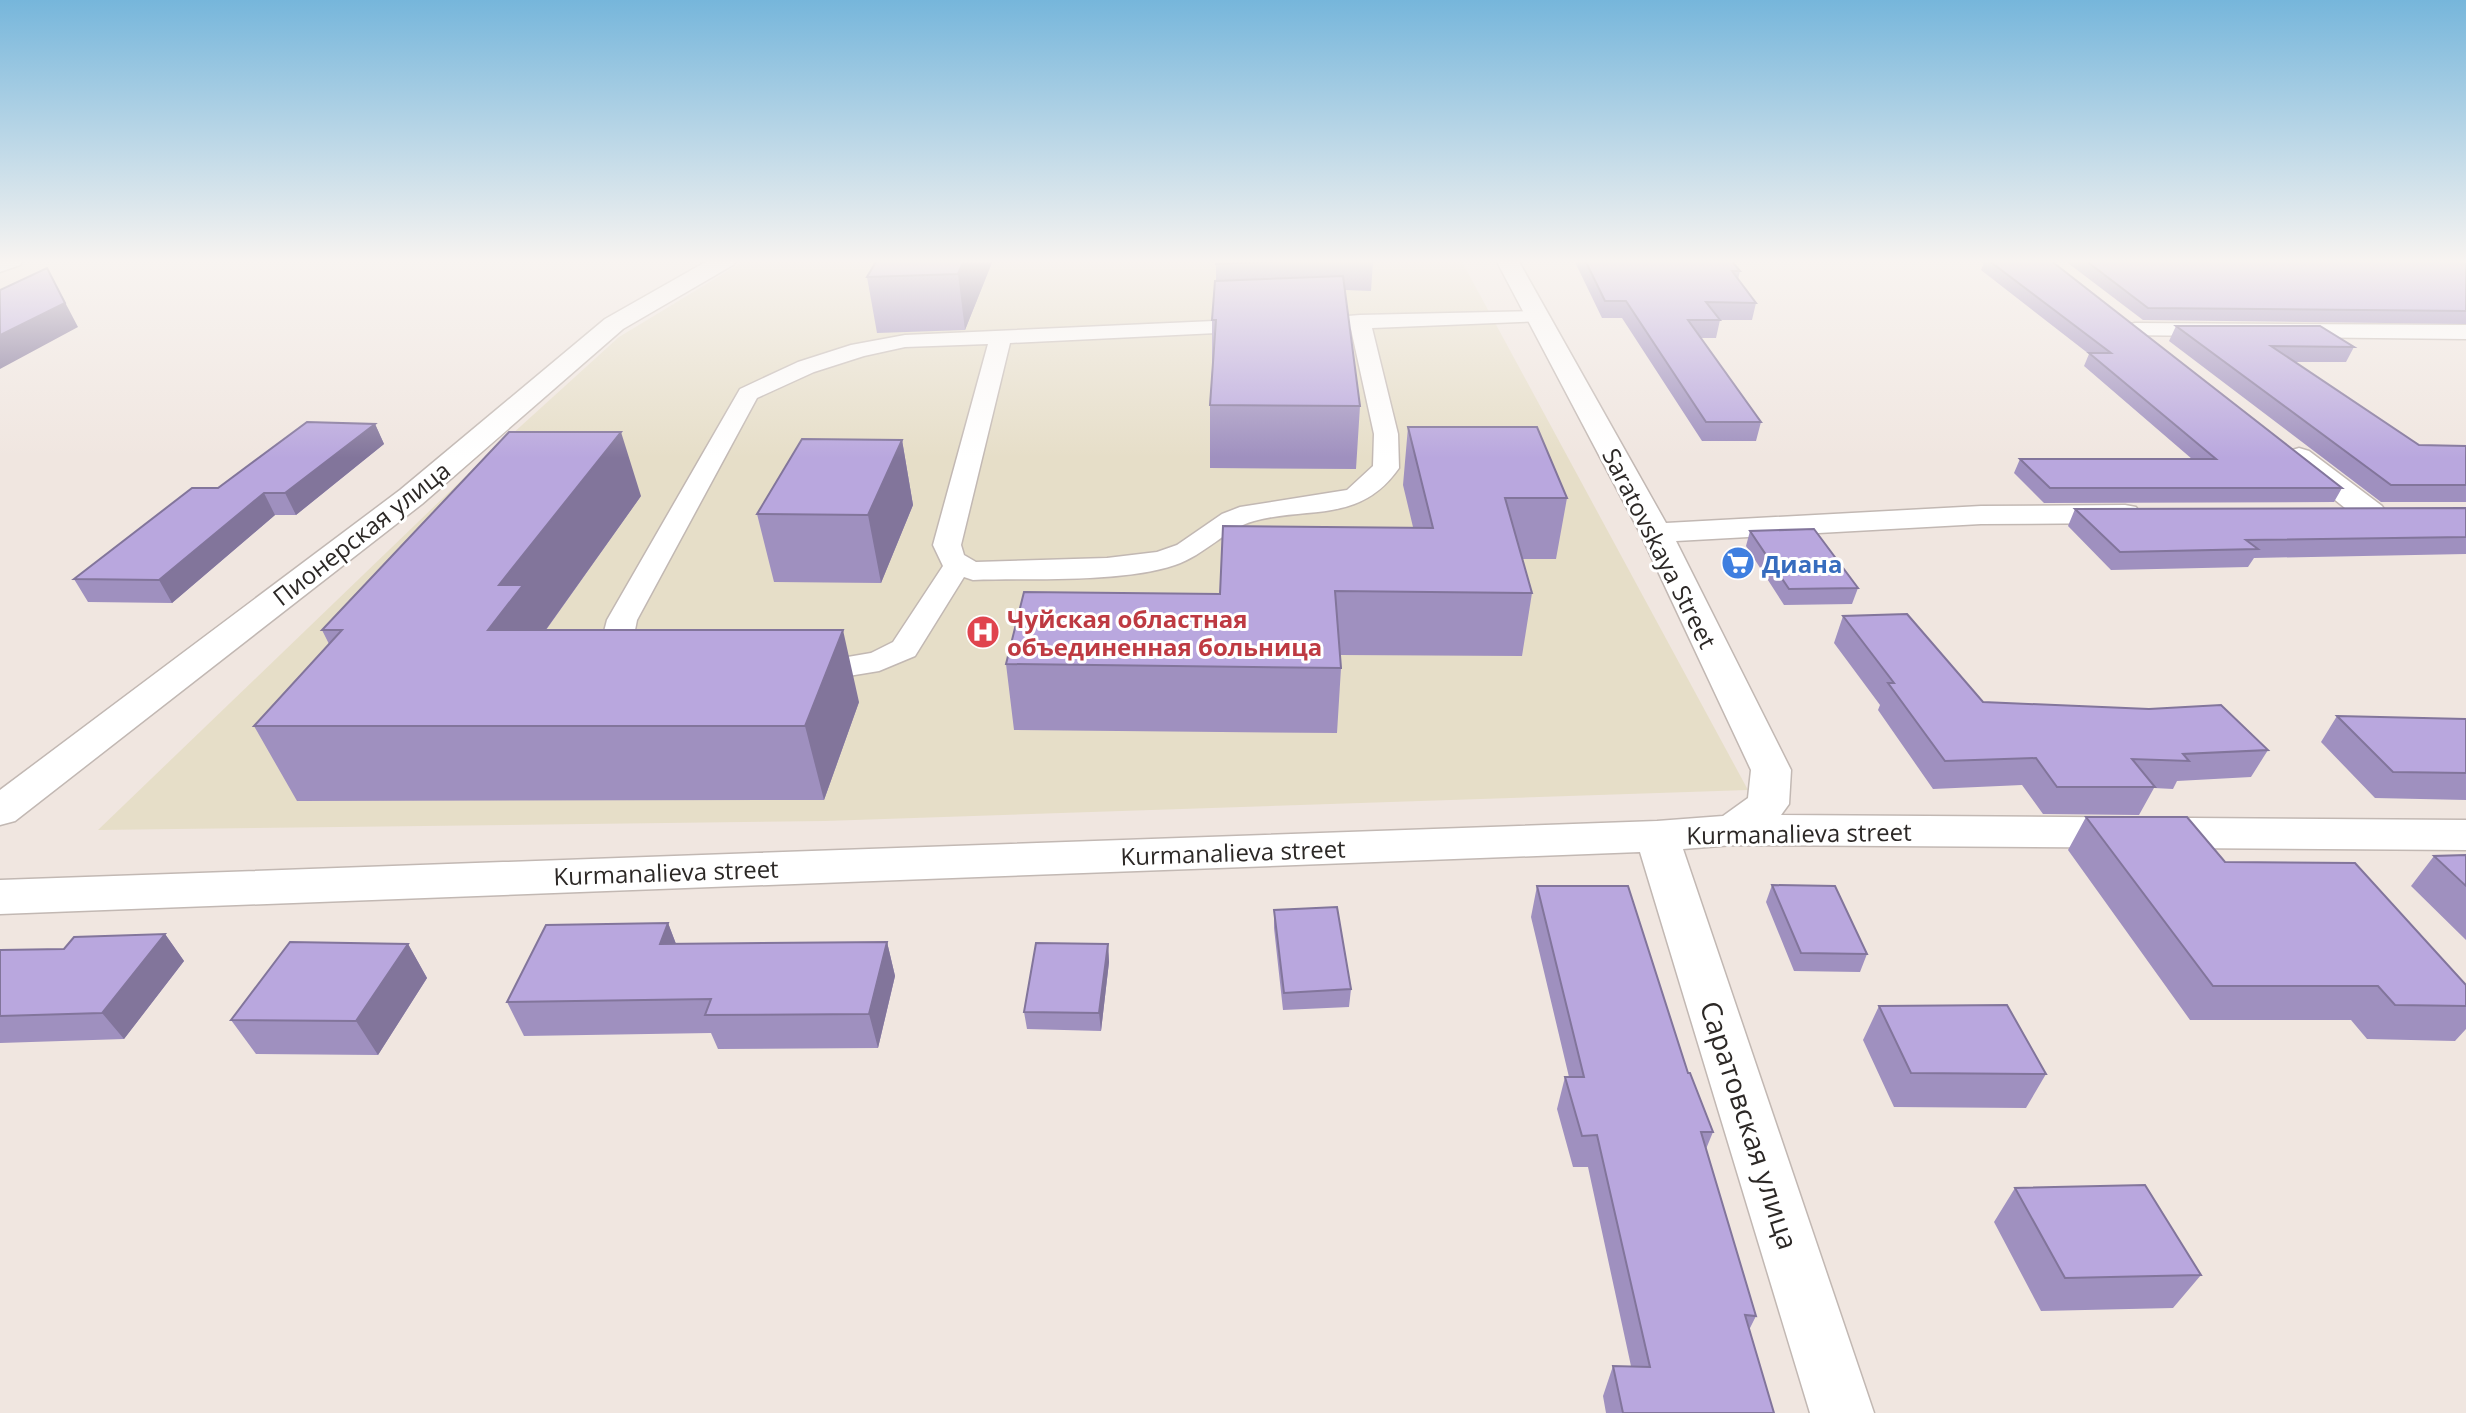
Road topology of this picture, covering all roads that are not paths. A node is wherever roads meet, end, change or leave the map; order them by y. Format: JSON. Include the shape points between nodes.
{"nodes":[{"id":1,"x":612,"y":326,"type":"edge"},
{"id":2,"x":1242,"y":326,"type":"edge"},
{"id":3,"x":1361,"y":326,"type":"edge"},
{"id":4,"x":1543,"y":326,"type":"edge"},
{"id":5,"x":2130,"y":326,"type":"edge"},
{"id":6,"x":2259,"y":326,"type":"edge"},
{"id":7,"x":2466,"y":332,"type":"edge"},
{"id":8,"x":1001,"y":336,"type":"junction"},
{"id":9,"x":2167,"y":355,"type":"edge"},
{"id":10,"x":2274,"y":438,"type":"edge"},
{"id":11,"x":2329,"y":513,"type":"edge"},
{"id":12,"x":2148,"y":514,"type":"edge"},
{"id":13,"x":1656,"y":533,"type":"junction"},
{"id":14,"x":957,"y":566,"type":"junction"},
{"id":15,"x":666,"y":671,"type":"edge"},
{"id":16,"x":772,"y":674,"type":"edge"},
{"id":17,"x":0,"y":811,"type":"edge"},
{"id":18,"x":1733,"y":830,"type":"junction"},
{"id":19,"x":2466,"y":835,"type":"edge"},
{"id":20,"x":1657,"y":836,"type":"junction"},
{"id":21,"x":0,"y":897,"type":"edge"},
{"id":22,"x":1842,"y":1413,"type":"edge"}],
"edges":[{"from":1,"to":17,"type":"street","name":"Пионерская улица","via":[[411,496]]},
{"from":2,"to":8,"type":"lane"},
{"from":3,"to":14,"type":"lane","via":[[1386,434],[1386,468],[1356,496],[1250,513],[1187,551],[1162,560],[1013,571],[973,571]]},
{"from":4,"to":13,"type":"street","name":"Saratovskaya Street"},
{"from":5,"to":9,"type":"street"},
{"from":6,"to":7,"type":"street"},
{"from":8,"to":14,"type":"lane","via":[[947,545],[948,556]]},
{"from":8,"to":15,"type":"lane","via":[[905,341],[859,350],[806,367],[748,394],[622,620],[616,647],[640,669]]},
{"from":10,"to":11,"type":"street","via":[[2384,513]]},
{"from":12,"to":13,"type":"street","via":[[1981,515]]},
{"from":13,"to":18,"type":"street","name":"Saratovskaya Street","via":[[1770,769],[1768,804]]},
{"from":14,"to":16,"type":"lane","via":[[904,649],[879,661]]},
{"from":18,"to":19,"type":"street","name":"Kurmanalieva street"},
{"from":18,"to":20,"type":"street","name":"Kurmanalieva street"},
{"from":20,"to":21,"type":"street","name":"Kurmanalieva street"},
{"from":20,"to":22,"type":"street","name":"Саратовская улица"}]}
